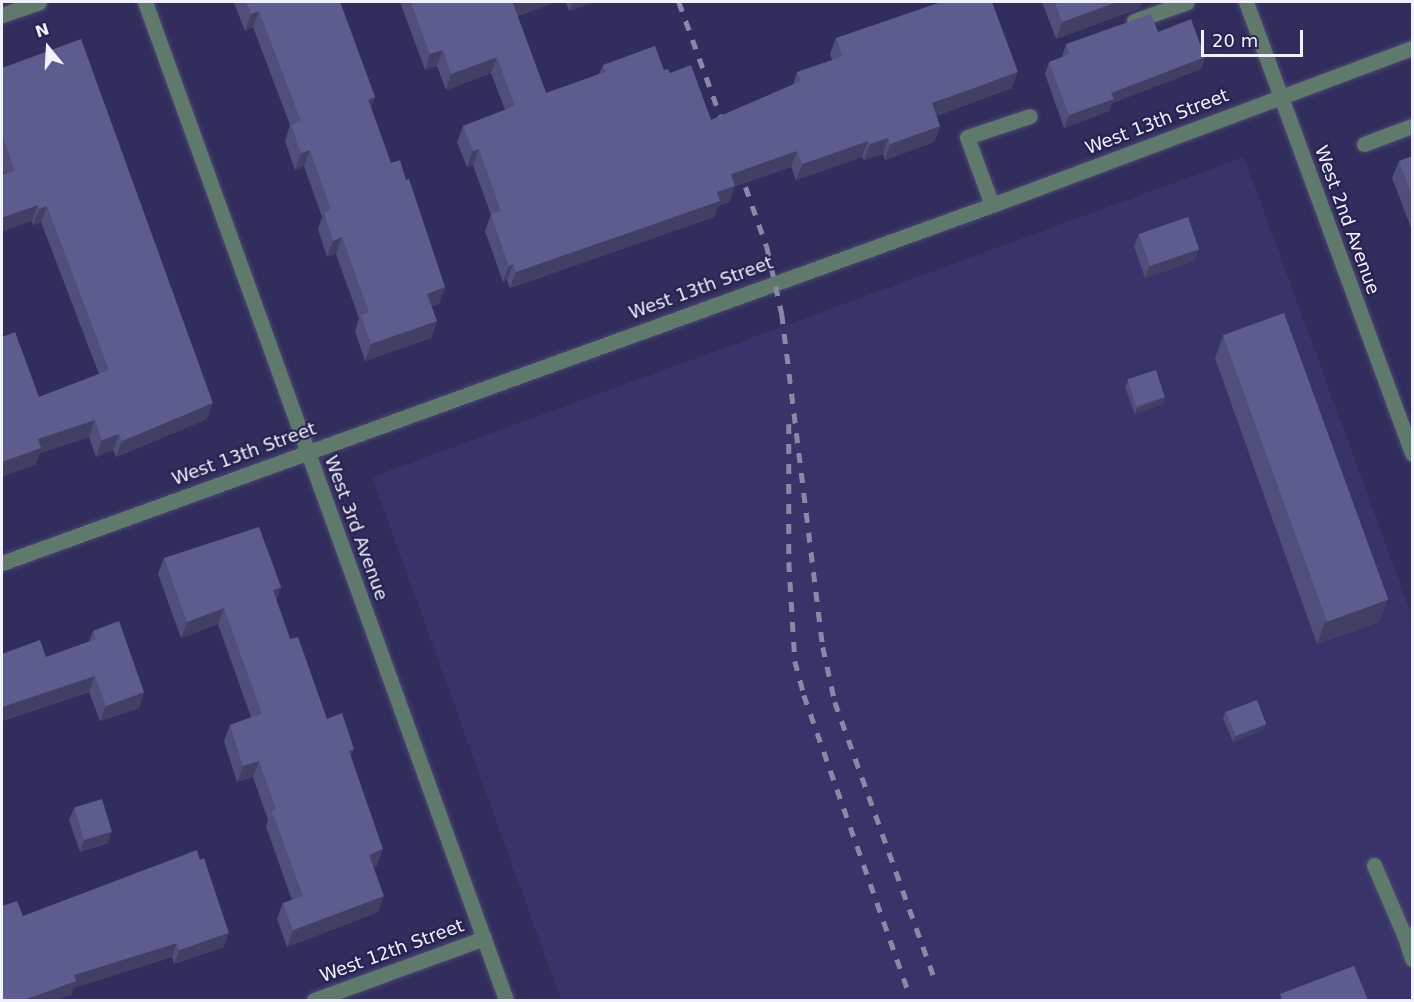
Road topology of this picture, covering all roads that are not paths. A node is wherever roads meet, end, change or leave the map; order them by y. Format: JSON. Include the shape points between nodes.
{"nodes":[{"id":1,"x":39,"y":2,"type":"edge"},
{"id":2,"x":145,"y":2,"type":"edge"},
{"id":3,"x":1187,"y":2,"type":"edge"},
{"id":4,"x":1246,"y":2,"type":"edge"},
{"id":5,"x":2,"y":15,"type":"edge"},
{"id":6,"x":1114,"y":28,"type":"edge"},
{"id":7,"x":1413,"y":48,"type":"edge"},
{"id":8,"x":1280,"y":96,"type":"junction"},
{"id":9,"x":1030,"y":116,"type":"dead end"},
{"id":10,"x":1413,"y":126,"type":"edge"},
{"id":11,"x":1364,"y":144,"type":"dead end"},
{"id":12,"x":992,"y":205,"type":"junction"},
{"id":13,"x":308,"y":451,"type":"junction"},
{"id":14,"x":1413,"y":453,"type":"edge"},
{"id":15,"x":2,"y":563,"type":"edge"},
{"id":16,"x":1374,"y":866,"type":"dead end"},
{"id":17,"x":1409,"y":936,"type":"edge"},
{"id":18,"x":484,"y":938,"type":"junction"},
{"id":19,"x":1413,"y":959,"type":"edge"},
{"id":20,"x":314,"y":1000,"type":"edge"},
{"id":21,"x":506,"y":1000,"type":"edge"}],
"edges":[{"from":1,"to":5,"type":"street"},
{"from":2,"to":13,"type":"street","name":"West 3rd Avenue"},
{"from":3,"to":6,"type":"street"},
{"from":4,"to":8,"type":"street","name":"West 2nd Avenue"},
{"from":7,"to":8,"type":"street","name":"West 13th Street"},
{"from":8,"to":12,"type":"street","name":"West 13th Street"},
{"from":8,"to":14,"type":"street","name":"West 2nd Avenue"},
{"from":9,"to":12,"type":"street","via":[[967,137]]},
{"from":10,"to":11,"type":"street"},
{"from":12,"to":13,"type":"street","name":"West 13th Street"},
{"from":13,"to":15,"type":"street","name":"West 13th Street"},
{"from":13,"to":18,"type":"street","name":"West 3rd Avenue"},
{"from":16,"to":17,"type":"street"},
{"from":17,"to":19,"type":"street"},
{"from":18,"to":20,"type":"street","name":"West 12th Street"},
{"from":18,"to":21,"type":"street","name":"West 3rd Avenue"}]}
